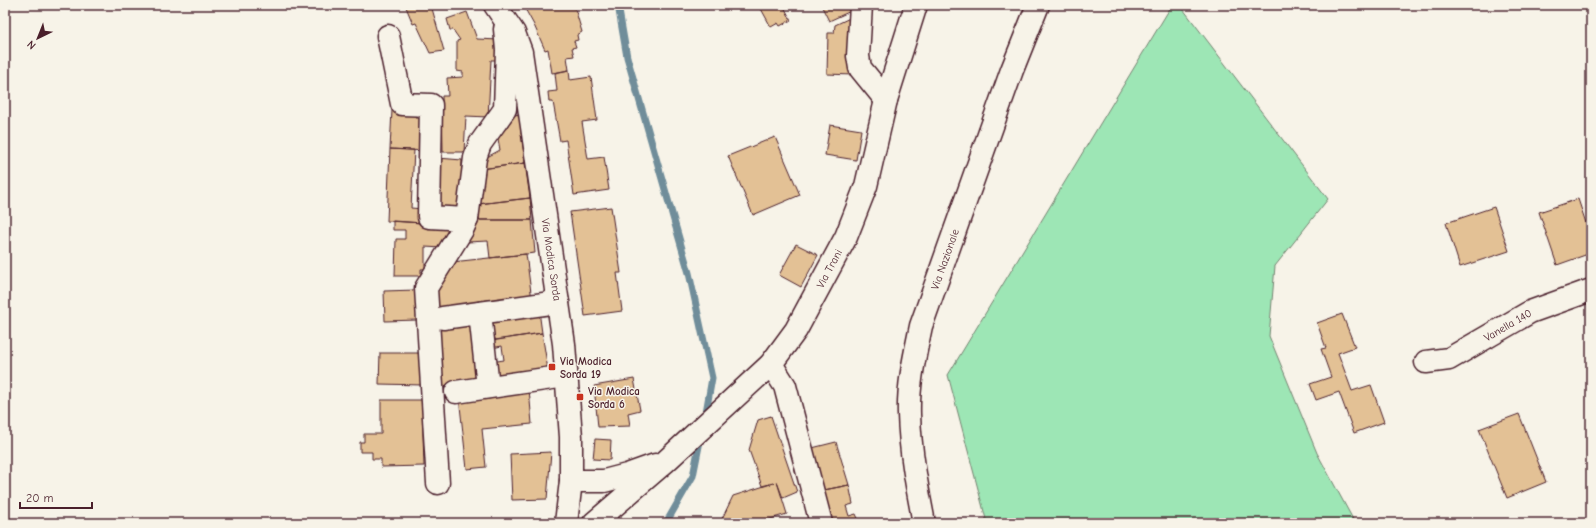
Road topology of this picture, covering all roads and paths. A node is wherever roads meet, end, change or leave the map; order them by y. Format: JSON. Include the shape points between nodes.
{"nodes":[{"id":1,"x":862,"y":5,"type":"edge"},
{"id":2,"x":916,"y":5,"type":"edge"},
{"id":3,"x":1038,"y":5,"type":"edge"},
{"id":4,"x":500,"y":12,"type":"edge"},
{"id":5,"x":388,"y":36,"type":"dead end"},
{"id":6,"x":886,"y":100,"type":"junction"},
{"id":7,"x":467,"y":218,"type":"junction"},
{"id":8,"x":1591,"y":290,"type":"edge"},
{"id":9,"x":558,"y":302,"type":"junction"},
{"id":10,"x":480,"y":313,"type":"junction"},
{"id":11,"x":443,"y":318,"type":"dead end"},
{"id":12,"x":1426,"y":362,"type":"dead end"},
{"id":13,"x":771,"y":364,"type":"junction"},
{"id":14,"x":566,"y":376,"type":"junction"},
{"id":15,"x":488,"y":387,"type":"junction"},
{"id":16,"x":456,"y":392,"type":"dead end"},
{"id":17,"x":666,"y":462,"type":"junction"},
{"id":18,"x":571,"y":481,"type":"junction"},
{"id":19,"x":438,"y":483,"type":"dead end"},
{"id":20,"x":566,"y":523,"type":"edge"},
{"id":21,"x":594,"y":523,"type":"edge"},
{"id":22,"x":821,"y":523,"type":"edge"},
{"id":23,"x":924,"y":523,"type":"edge"}],
"edges":[{"from":1,"to":6,"type":"street","via":[[858,56],[860,68]]},
{"from":2,"to":6,"type":"street","name":"Via Trani"},
{"from":3,"to":23,"type":"street","name":"Via Nazionale","via":[[1012,70],[921,326],[912,366],[909,413],[912,461]]},
{"from":4,"to":7,"type":"street","via":[[507,50],[505,109],[480,144],[475,158]]},
{"from":4,"to":9,"type":"street","name":"Via Modica Sorda","via":[[514,33],[522,52]]},
{"from":5,"to":7,"type":"street","via":[[402,104],[431,105],[429,217]]},
{"from":6,"to":13,"type":"street","name":"Via Trani","via":[[866,186],[846,237],[796,330]]},
{"from":7,"to":19,"type":"street","via":[[426,288]]},
{"from":8,"to":12,"type":"street","name":"Vanella 140","via":[[1530,312],[1449,359]]},
{"from":9,"to":10,"type":"street"},
{"from":9,"to":14,"type":"street","name":"Via Modica Sorda"},
{"from":10,"to":11,"type":"street"},
{"from":10,"to":15,"type":"street"},
{"from":13,"to":17,"type":"street","name":"Via Trani"},
{"from":13,"to":22,"type":"street","via":[[785,386]]},
{"from":14,"to":15,"type":"street"},
{"from":14,"to":18,"type":"street","name":"Via Modica Sorda","via":[[571,437]]},
{"from":15,"to":16,"type":"street"},
{"from":17,"to":18,"type":"street","via":[[604,480]]},
{"from":17,"to":21,"type":"street","name":"Via Trani"},
{"from":18,"to":20,"type":"street","name":"Via Modica Sorda"}]}
